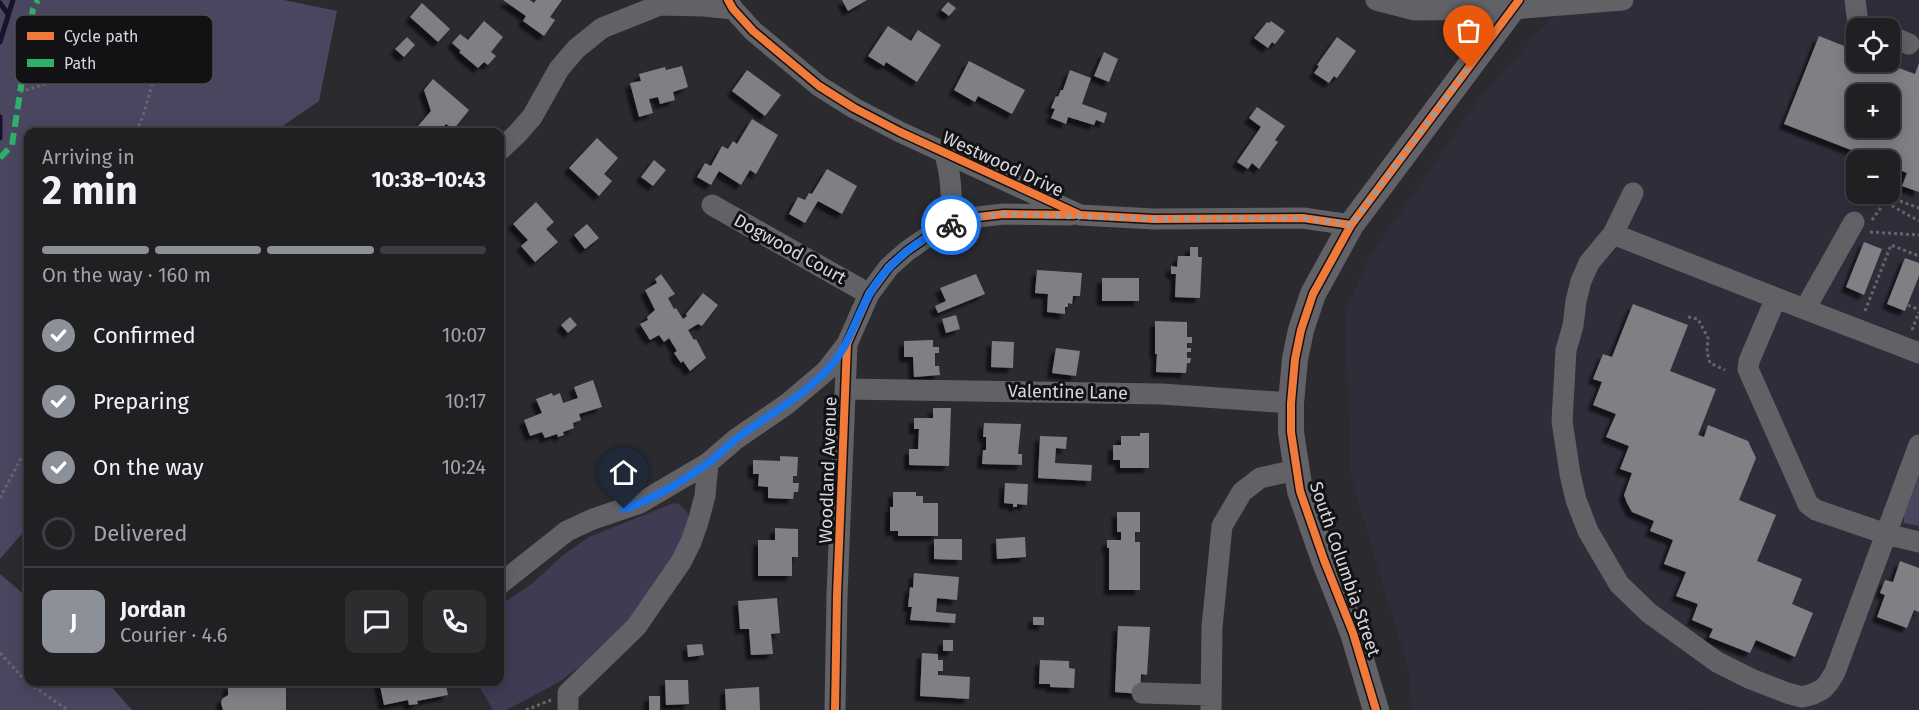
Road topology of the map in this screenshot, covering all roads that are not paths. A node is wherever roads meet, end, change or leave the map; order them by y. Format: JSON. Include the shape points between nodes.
{"nodes":[{"id":1,"x":1376,"y":0,"type":"edge"},
{"id":2,"x":1623,"y":0,"type":"edge"},
{"id":3,"x":1855,"y":0,"type":"edge"},
{"id":4,"x":731,"y":4,"type":"edge"},
{"id":5,"x":1515,"y":5,"type":"edge"},
{"id":6,"x":629,"y":6,"type":"edge"},
{"id":7,"x":1857,"y":18,"type":"edge"},
{"id":8,"x":504,"y":146,"type":"edge"},
{"id":9,"x":945,"y":154,"type":"junction"},
{"id":10,"x":1633,"y":193,"type":"dead end"},
{"id":11,"x":712,"y":205,"type":"dead end"},
{"id":12,"x":1080,"y":215,"type":"junction"},
{"id":13,"x":1854,"y":222,"type":"dead end"},
{"id":14,"x":950,"y":225,"type":"junction"},
{"id":15,"x":1351,"y":225,"type":"junction"},
{"id":16,"x":1613,"y":234,"type":"junction"},
{"id":17,"x":869,"y":294,"type":"junction"},
{"id":18,"x":1776,"y":298,"type":"junction"},
{"id":19,"x":1805,"y":309,"type":"junction"},
{"id":20,"x":847,"y":344,"type":"junction"},
{"id":21,"x":1919,"y":353,"type":"edge"},
{"id":22,"x":846,"y":389,"type":"junction"},
{"id":23,"x":1291,"y":403,"type":"junction"},
{"id":24,"x":1919,"y":445,"type":"edge"},
{"id":25,"x":708,"y":463,"type":"junction"},
{"id":26,"x":1296,"y":470,"type":"junction"},
{"id":27,"x":1886,"y":534,"type":"junction"},
{"id":28,"x":1919,"y":542,"type":"edge"},
{"id":29,"x":504,"y":581,"type":"edge"},
{"id":30,"x":1142,"y":693,"type":"dead end"},
{"id":31,"x":1211,"y":702,"type":"edge"},
{"id":32,"x":568,"y":710,"type":"edge"},
{"id":33,"x":835,"y":710,"type":"edge"},
{"id":34,"x":1376,"y":710,"type":"edge"}],
"edges":[{"from":1,"to":5,"type":"street","via":[[1415,10]]},
{"from":2,"to":5,"type":"street"},
{"from":3,"to":7,"type":"street"},
{"from":4,"to":6,"type":"street"},
{"from":4,"to":9,"type":"street","name":"Westwood Drive","via":[[753,31],[819,86]]},
{"from":5,"to":15,"type":"main road","name":"South Columbia Street"},
{"from":6,"to":8,"type":"street","via":[[576,49],[559,69],[532,117]]},
{"from":9,"to":12,"type":"street","name":"Westwood Drive"},
{"from":9,"to":14,"type":"street","via":[[951,176]]},
{"from":10,"to":16,"type":"street"},
{"from":11,"to":17,"type":"street","name":"Dogwood Court"},
{"from":12,"to":14,"type":"street","name":"Woodland Avenue","via":[[1004,214]]},
{"from":12,"to":15,"type":"street","name":"Westwood Drive","via":[[1154,219],[1303,218]]},
{"from":13,"to":19,"type":"street"},
{"from":14,"to":17,"type":"street","name":"Woodland Avenue","via":[[930,235],[889,267]]},
{"from":15,"to":23,"type":"main road","name":"South Columbia Street","via":[[1313,294],[1295,359]]},
{"from":16,"to":18,"type":"street"},
{"from":16,"to":27,"type":"street","via":[[1589,263],[1581,280],[1566,350],[1562,421],[1576,501],[1587,531],[1619,584],[1657,619],[1717,662],[1802,697],[1823,688],[1835,672]]},
{"from":17,"to":20,"type":"street","name":"Woodland Avenue"},
{"from":18,"to":19,"type":"street"},
{"from":18,"to":27,"type":"street","via":[[1748,369],[1808,504]]},
{"from":19,"to":21,"type":"street"},
{"from":20,"to":22,"type":"street","name":"Woodland Avenue"},
{"from":20,"to":25,"type":"street","via":[[826,371],[788,404]]},
{"from":22,"to":23,"type":"street","name":"Valentine Lane","via":[[1162,394]]},
{"from":22,"to":33,"type":"street","name":"Woodland Avenue"},
{"from":23,"to":26,"type":"main road","name":"South Columbia Street"},
{"from":24,"to":27,"type":"street"},
{"from":25,"to":29,"type":"street","via":[[640,503],[567,531]]},
{"from":25,"to":32,"type":"street","via":[[698,522],[681,562],[636,627],[568,693]]},
{"from":26,"to":31,"type":"street","via":[[1260,478],[1242,492],[1222,526],[1212,627]]},
{"from":26,"to":34,"type":"main road","name":"South Columbia Street"},
{"from":27,"to":28,"type":"street"},
{"from":30,"to":31,"type":"street"}]}
